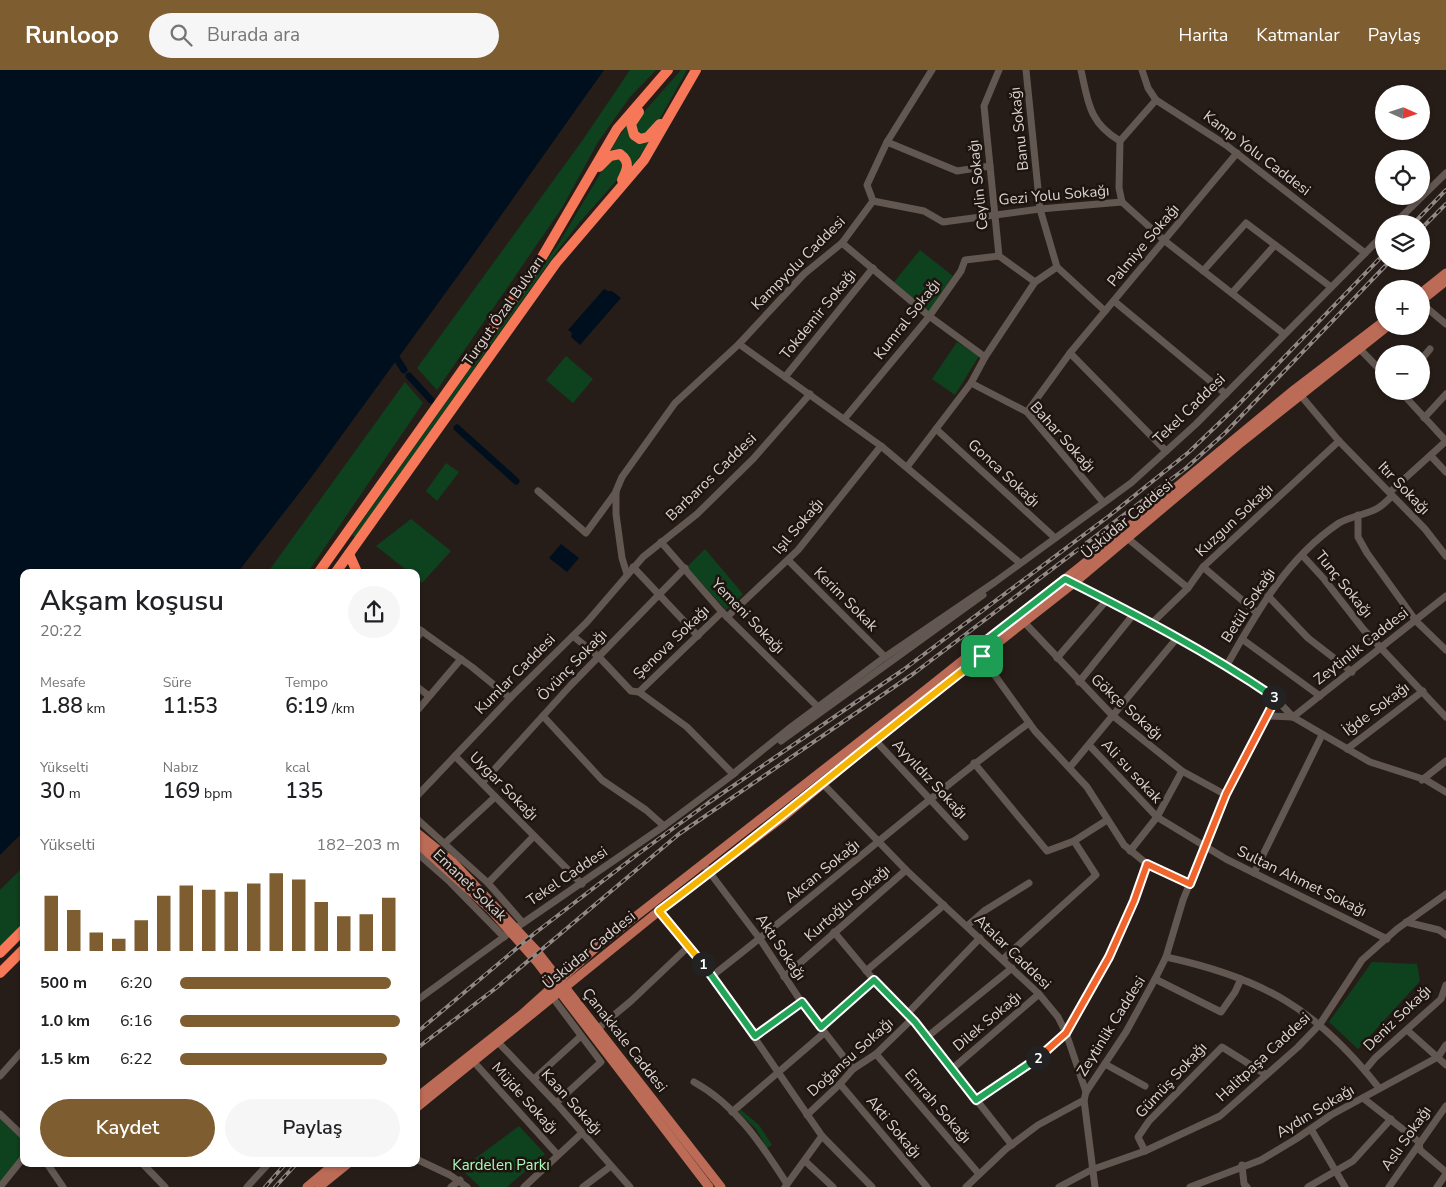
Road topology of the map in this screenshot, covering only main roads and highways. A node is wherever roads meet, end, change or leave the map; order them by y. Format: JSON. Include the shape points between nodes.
{"nodes":[{"id":1,"x":668,"y":70,"type":"edge"},
{"id":2,"x":696,"y":70,"type":"edge"},
{"id":3,"x":673,"y":110,"type":"junction"},
{"id":4,"x":587,"y":178,"type":"junction"},
{"id":5,"x":614,"y":194,"type":"junction"},
{"id":6,"x":1446,"y":273,"type":"edge"},
{"id":7,"x":1446,"y":281,"type":"edge"},
{"id":8,"x":1430,"y":286,"type":"edge"},
{"id":9,"x":1430,"y":294,"type":"edge"},
{"id":10,"x":1375,"y":329,"type":"edge"},
{"id":11,"x":1375,"y":334,"type":"edge"},
{"id":12,"x":1357,"y":345,"type":"junction"},
{"id":13,"x":1298,"y":392,"type":"junction"},
{"id":14,"x":349,"y":554,"type":"junction"},
{"id":15,"x":321,"y":569,"type":"edge"},
{"id":16,"x":338,"y":569,"type":"edge"},
{"id":17,"x":356,"y":569,"type":"edge"},
{"id":18,"x":1070,"y":581,"type":"junction"},
{"id":19,"x":978,"y":653,"type":"junction"},
{"id":20,"x":816,"y":777,"type":"junction"},
{"id":21,"x":823,"y":784,"type":"junction"},
{"id":22,"x":420,"y":835,"type":"edge"},
{"id":23,"x":420,"y":846,"type":"edge"},
{"id":24,"x":20,"y":933,"type":"edge"},
{"id":25,"x":0,"y":953,"type":"edge"},
{"id":26,"x":20,"y":953,"type":"edge"},
{"id":27,"x":0,"y":973,"type":"edge"},
{"id":28,"x":550,"y":994,"type":"junction"},
{"id":29,"x":495,"y":1039,"type":"junction"},
{"id":30,"x":617,"y":1060,"type":"junction"},
{"id":31,"x":420,"y":1095,"type":"edge"},
{"id":32,"x":420,"y":1105,"type":"edge"},
{"id":33,"x":331,"y":1167,"type":"edge"},
{"id":34,"x":344,"y":1167,"type":"edge"},
{"id":35,"x":307,"y":1187,"type":"edge"},
{"id":36,"x":319,"y":1187,"type":"edge"},
{"id":37,"x":709,"y":1187,"type":"edge"},
{"id":38,"x":721,"y":1187,"type":"edge"}],
"edges":[{"from":1,"to":3,"type":"highway","via":[[634,118],[634,135],[644,139]]},
{"from":1,"to":4,"type":"highway","name":"Turgut Özal Bulvarı","via":[[617,130]]},
{"from":2,"to":3,"type":"highway","name":"Turgut Özal Bulvarı"},
{"from":3,"to":5,"type":"highway","name":"Turgut Özal Bulvarı","via":[[644,160]]},
{"from":4,"to":5,"type":"highway","via":[[610,156],[620,154],[627,167]]},
{"from":4,"to":15,"type":"highway","name":"Turgut Özal Bulvarı","via":[[538,264]]},
{"from":5,"to":14,"type":"highway","name":"Turgut Özal Bulvarı","via":[[556,263]]},
{"from":6,"to":8,"type":"main road"},
{"from":7,"to":9,"type":"main road"},
{"from":10,"to":12,"type":"main road","name":"Üsküdar Caddesi"},
{"from":11,"to":12,"type":"main road","name":"Üsküdar Caddesi"},
{"from":12,"to":13,"type":"main road","name":"Üsküdar Caddesi"},
{"from":13,"to":18,"type":"main road","name":"Üsküdar Caddesi"},
{"from":13,"to":18,"type":"main road","name":"Üsküdar Caddesi"},
{"from":14,"to":16,"type":"highway","name":"Turgut Özal Bulvarı"},
{"from":14,"to":17,"type":"highway"},
{"from":18,"to":19,"type":"main road","name":"Üsküdar Caddesi"},
{"from":18,"to":19,"type":"main road","name":"Üsküdar Caddesi","via":[[1024,622]]},
{"from":19,"to":20,"type":"main road","name":"Üsküdar Caddesi"},
{"from":19,"to":21,"type":"main road","name":"Üsküdar Caddesi"},
{"from":20,"to":21,"type":"main road"},
{"from":20,"to":28,"type":"main road","name":"Üsküdar Caddesi","via":[[599,945]]},
{"from":21,"to":28,"type":"main road","name":"Üsküdar Caddesi"},
{"from":22,"to":30,"type":"main road","name":"Çanakkale Caddesi","via":[[453,862],[536,950]]},
{"from":23,"to":30,"type":"main road","name":"Çanakkale Caddesi","via":[[490,909]]},
{"from":24,"to":25,"type":"highway"},
{"from":26,"to":27,"type":"highway"},
{"from":28,"to":29,"type":"main road","name":"Üsküdar Caddesi"},
{"from":29,"to":31,"type":"main road","name":"Üsküdar Caddesi"},
{"from":29,"to":32,"type":"main road","name":"Üsküdar Caddesi"},
{"from":30,"to":37,"type":"main road","name":"Çanakkale Caddesi"},
{"from":30,"to":38,"type":"main road","name":"Çanakkale Caddesi"},
{"from":33,"to":35,"type":"main road"},
{"from":34,"to":36,"type":"main road"}]}
